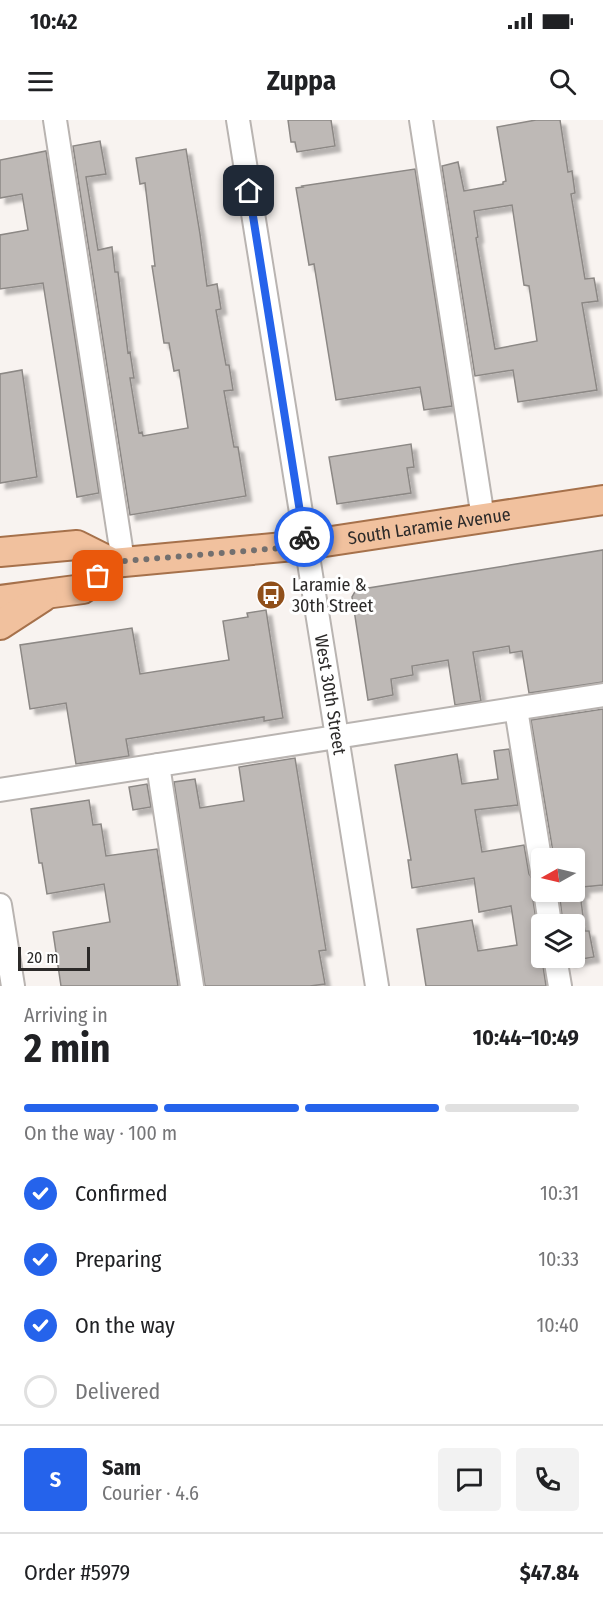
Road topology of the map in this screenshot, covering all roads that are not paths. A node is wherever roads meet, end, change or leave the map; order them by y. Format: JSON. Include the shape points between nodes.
{"nodes":[{"id":1,"x":55,"y":120,"type":"edge"},
{"id":2,"x":238,"y":120,"type":"edge"},
{"id":3,"x":421,"y":120,"type":"edge"},
{"id":4,"x":603,"y":500,"type":"edge"},
{"id":5,"x":483,"y":518,"type":"junction"},
{"id":6,"x":305,"y":546,"type":"junction"},
{"id":7,"x":0,"y":552,"type":"edge"},
{"id":8,"x":118,"y":562,"type":"junction"},
{"id":9,"x":46,"y":596,"type":"junction"},
{"id":10,"x":0,"y":600,"type":"edge"},
{"id":11,"x":0,"y":625,"type":"edge"},
{"id":12,"x":603,"y":695,"type":"edge"},
{"id":13,"x":516,"y":709,"type":"junction"},
{"id":14,"x":336,"y":737,"type":"junction"},
{"id":15,"x":158,"y":765,"type":"junction"},
{"id":16,"x":0,"y":790,"type":"edge"},
{"id":17,"x":538,"y":848,"type":"edge"},
{"id":18,"x":0,"y":904,"type":"edge"},
{"id":19,"x":557,"y":968,"type":"edge"},
{"id":20,"x":13,"y":986,"type":"edge"},
{"id":21,"x":192,"y":986,"type":"edge"},
{"id":22,"x":377,"y":986,"type":"edge"},
{"id":23,"x":560,"y":986,"type":"edge"}],
"edges":[{"from":1,"to":8,"type":"street"},
{"from":2,"to":6,"type":"street","name":"West 30th Street"},
{"from":3,"to":5,"type":"street"},
{"from":4,"to":5,"type":"main road","name":"South Laramie Avenue"},
{"from":5,"to":6,"type":"main road","name":"South Laramie Avenue"},
{"from":6,"to":8,"type":"main road","name":"South Laramie Avenue"},
{"from":6,"to":14,"type":"street","name":"West 30th Street"},
{"from":7,"to":8,"type":"main road","name":"South Laramie Avenue","via":[[77,546]]},
{"from":8,"to":9,"type":"main road","via":[[83,589]]},
{"from":9,"to":10,"type":"main road"},
{"from":9,"to":11,"type":"main road"},
{"from":12,"to":13,"type":"street"},
{"from":13,"to":14,"type":"street"},
{"from":13,"to":17,"type":"street"},
{"from":14,"to":15,"type":"street"},
{"from":14,"to":22,"type":"street","name":"West 30th Street"},
{"from":15,"to":16,"type":"street"},
{"from":15,"to":21,"type":"street"},
{"from":18,"to":20,"type":"street"},
{"from":19,"to":23,"type":"street"}]}
